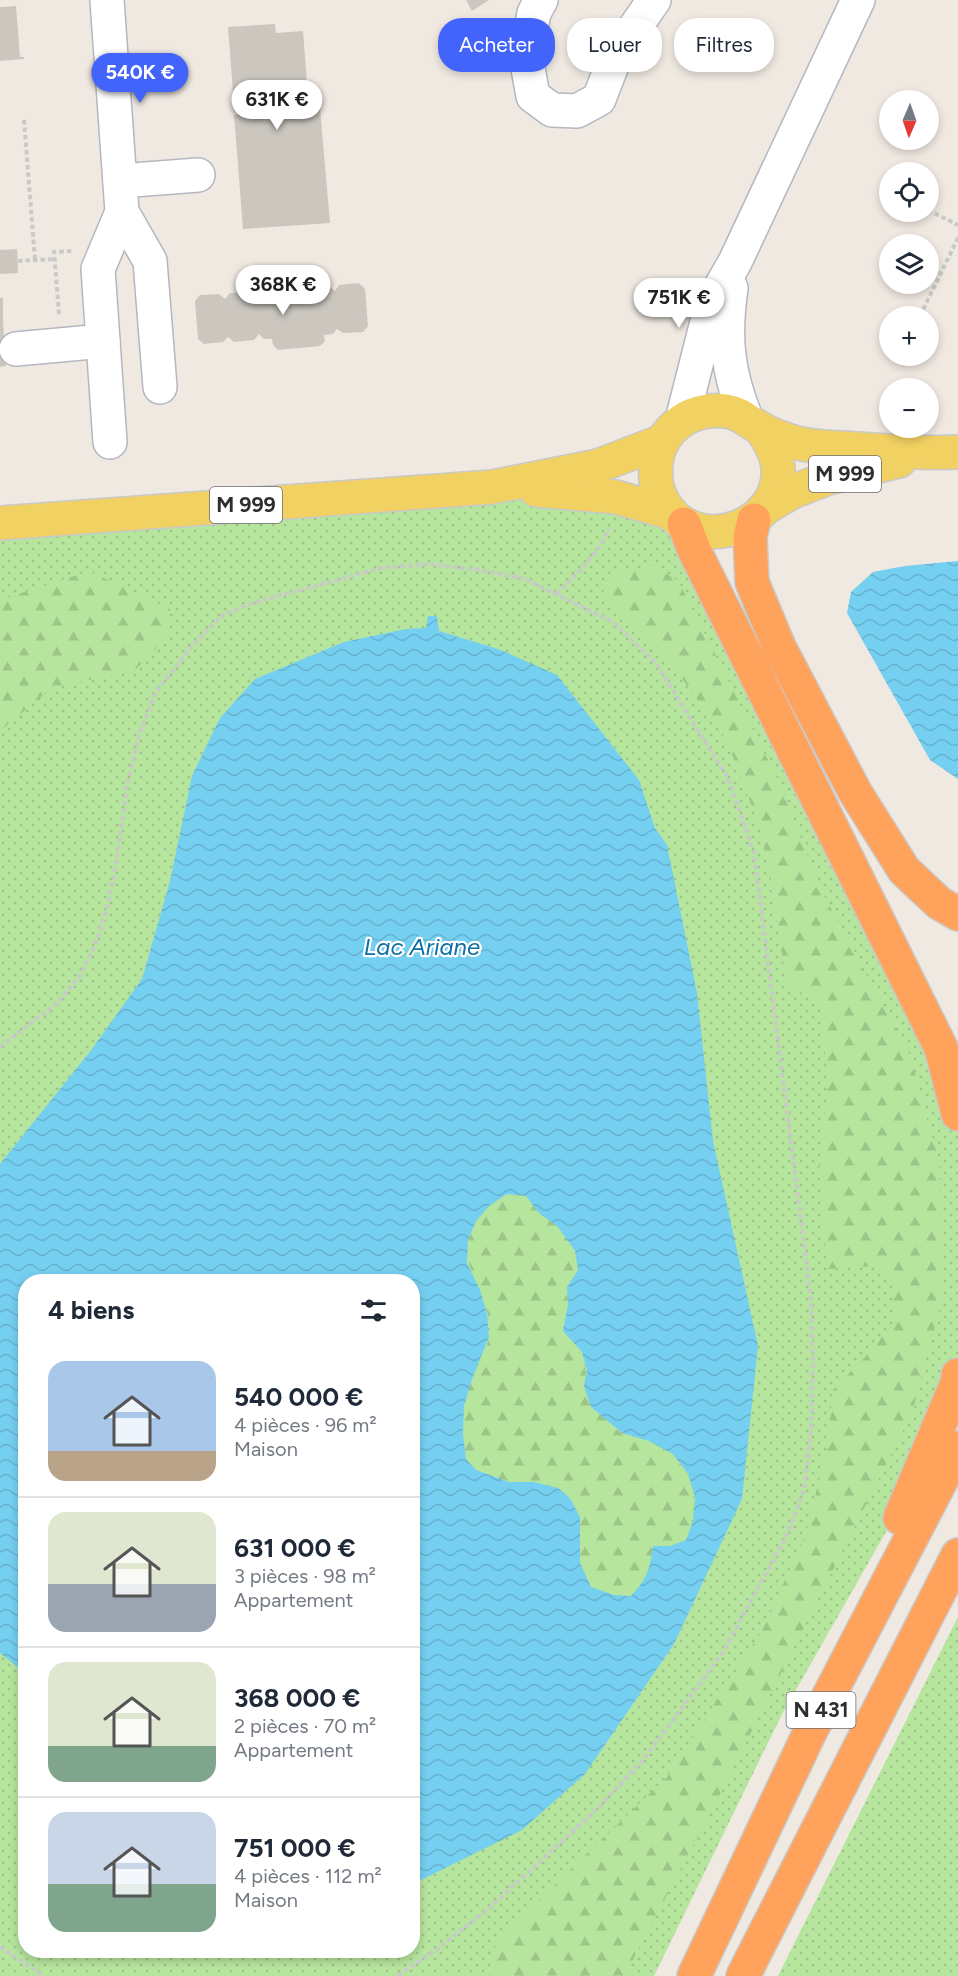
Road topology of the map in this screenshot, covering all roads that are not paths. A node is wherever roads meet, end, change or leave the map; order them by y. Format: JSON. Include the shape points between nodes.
{"nodes":[{"id":1,"x":107,"y":0,"type":"edge"},
{"id":2,"x":541,"y":0,"type":"edge"},
{"id":3,"x":654,"y":0,"type":"edge"},
{"id":4,"x":858,"y":0,"type":"edge"},
{"id":5,"x":198,"y":175,"type":"dead end"},
{"id":6,"x":121,"y":196,"type":"junction"},
{"id":7,"x":735,"y":262,"type":"junction"},
{"id":8,"x":103,"y":341,"type":"junction"},
{"id":9,"x":16,"y":349,"type":"dead end"},
{"id":10,"x":160,"y":387,"type":"dead end"},
{"id":11,"x":753,"y":423,"type":"junction"},
{"id":12,"x":673,"y":430,"type":"junction"},
{"id":13,"x":110,"y":442,"type":"dead end"},
{"id":14,"x":944,"y":453,"type":"edge"},
{"id":15,"x":492,"y":486,"type":"junction"},
{"id":16,"x":760,"y":514,"type":"junction"},
{"id":17,"x":678,"y":518,"type":"junction"},
{"id":18,"x":0,"y":523,"type":"edge"},
{"id":19,"x":958,"y":915,"type":"edge"},
{"id":20,"x":958,"y":1114,"type":"edge"},
{"id":21,"x":958,"y":1375,"type":"edge"},
{"id":22,"x":958,"y":1448,"type":"edge"},
{"id":23,"x":958,"y":1555,"type":"edge"},
{"id":24,"x":810,"y":1732,"type":"junction"},
{"id":25,"x":694,"y":1976,"type":"edge"},
{"id":26,"x":743,"y":1976,"type":"edge"}],
"edges":[{"from":1,"to":6,"type":"street"},
{"from":2,"to":3,"type":"street","via":[[534,13],[526,57],[533,96],[552,110],[577,111],[599,99],[616,56]]},
{"from":4,"to":7,"type":"street"},
{"from":5,"to":6,"type":"street"},
{"from":6,"to":8,"type":"street","via":[[98,269]]},
{"from":6,"to":10,"type":"street","via":[[150,261]]},
{"from":7,"to":11,"type":"street","via":[[728,315],[729,365],[736,394]]},
{"from":7,"to":12,"type":"street","via":[[712,302]]},
{"from":8,"to":9,"type":"street"},
{"from":8,"to":13,"type":"street"},
{"from":11,"to":12,"type":"main road","via":[[728,411],[710,410],[695,413]]},
{"from":11,"to":14,"type":"main road","number":"M 999","via":[[787,440],[817,447]]},
{"from":11,"to":16,"type":"main road","via":[[771,444],[777,462],[773,494]]},
{"from":12,"to":15,"type":"main road","number":"M 999","via":[[598,466]]},
{"from":12,"to":17,"type":"main road","via":[[657,455],[655,469],[662,499]]},
{"from":14,"to":16,"type":"main road","number":"M 999","via":[[828,478],[792,492]]},
{"from":15,"to":17,"type":"main road","number":"M 999","via":[[616,497]]},
{"from":15,"to":18,"type":"main road","number":"M 999"},
{"from":16,"to":17,"type":"main road","via":[[740,528],[725,532],[695,529]]},
{"from":16,"to":19,"type":"highway","via":[[750,537],[752,582],[779,647],[855,792],[904,870]]},
{"from":17,"to":20,"type":"highway","via":[[941,1048]]},
{"from":21,"to":24,"type":"highway"},
{"from":22,"to":24,"type":"highway","number":"N 431"},
{"from":23,"to":26,"type":"highway","number":"N 431"},
{"from":24,"to":25,"type":"highway","number":"N 431"}]}
